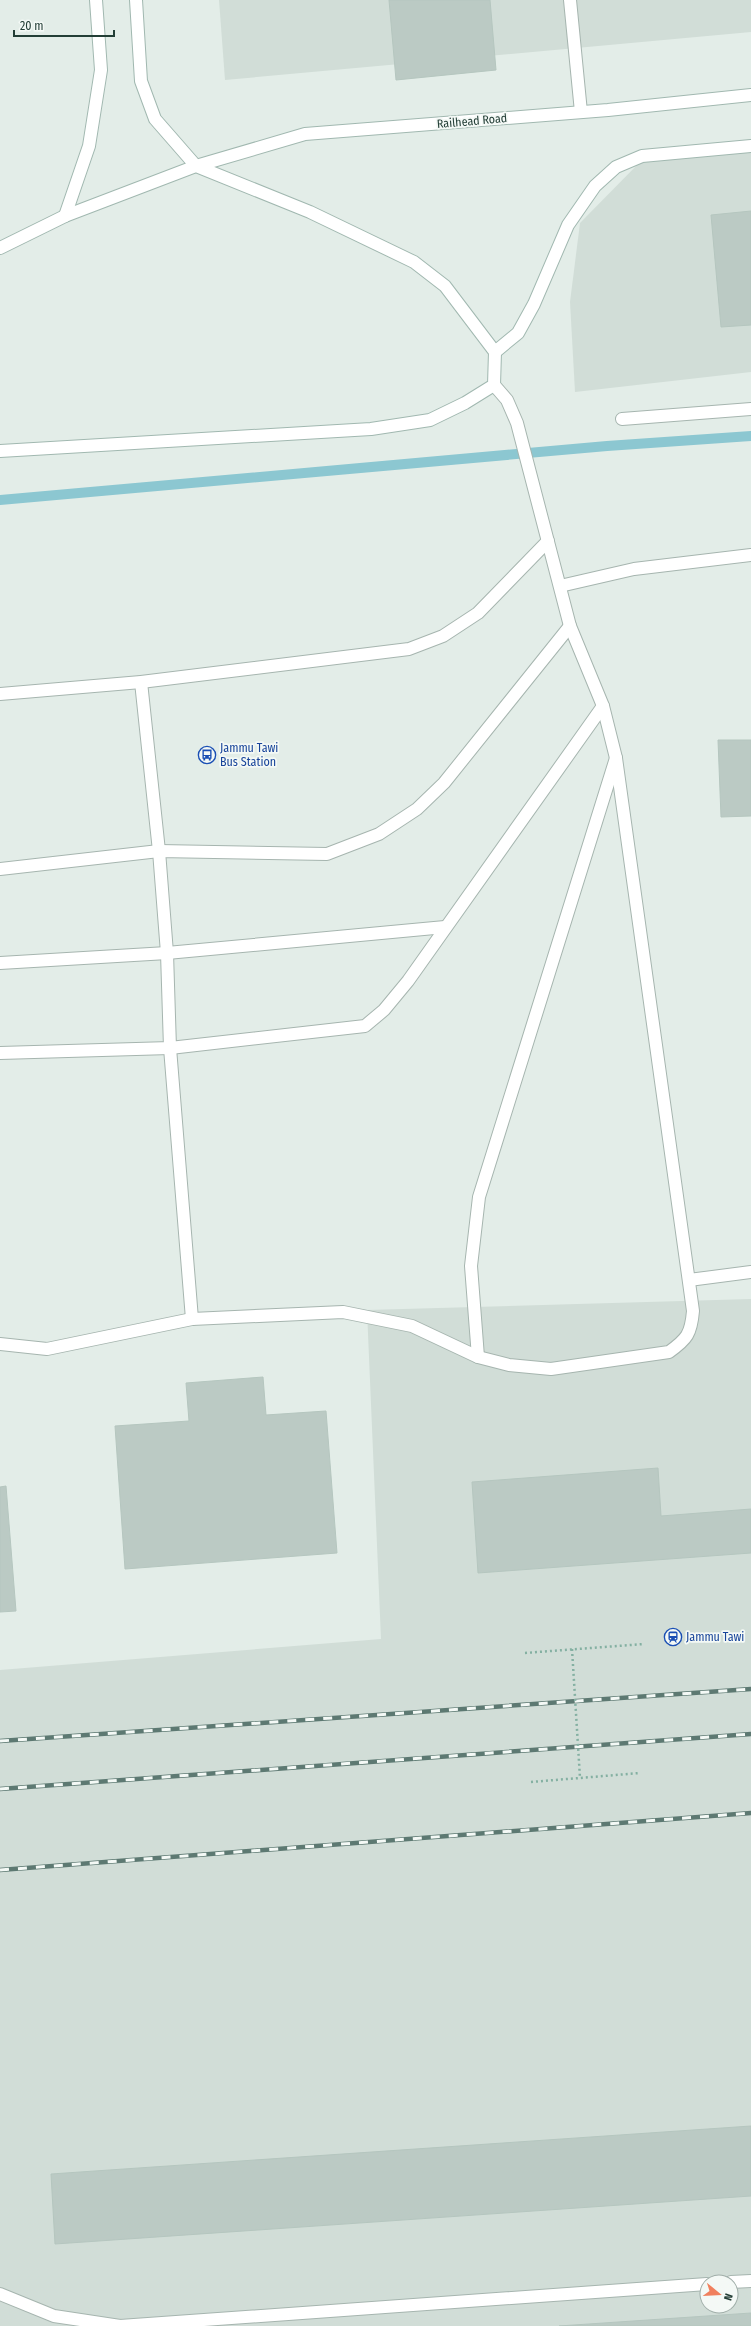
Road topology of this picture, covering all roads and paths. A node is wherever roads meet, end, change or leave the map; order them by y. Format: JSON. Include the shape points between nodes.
{"nodes":[{"id":1,"x":96,"y":0,"type":"edge"},
{"id":2,"x":136,"y":0,"type":"edge"},
{"id":3,"x":570,"y":0,"type":"edge"},
{"id":4,"x":751,"y":95,"type":"edge"},
{"id":5,"x":581,"y":112,"type":"junction"},
{"id":6,"x":751,"y":146,"type":"edge"},
{"id":7,"x":196,"y":166,"type":"junction"},
{"id":8,"x":66,"y":216,"type":"junction"},
{"id":9,"x":0,"y":248,"type":"edge"},
{"id":10,"x":495,"y":352,"type":"junction"},
{"id":11,"x":494,"y":385,"type":"junction"},
{"id":12,"x":751,"y":409,"type":"edge"},
{"id":13,"x":622,"y":419,"type":"dead end"},
{"id":14,"x":0,"y":452,"type":"edge"},
{"id":15,"x":548,"y":541,"type":"junction"},
{"id":16,"x":751,"y":555,"type":"edge"},
{"id":17,"x":560,"y":586,"type":"junction"},
{"id":18,"x":570,"y":626,"type":"junction"},
{"id":19,"x":141,"y":682,"type":"junction"},
{"id":20,"x":0,"y":694,"type":"edge"},
{"id":21,"x":603,"y":706,"type":"junction"},
{"id":22,"x":616,"y":758,"type":"junction"},
{"id":23,"x":159,"y":851,"type":"junction"},
{"id":24,"x":0,"y":869,"type":"edge"},
{"id":25,"x":445,"y":927,"type":"junction"},
{"id":26,"x":167,"y":953,"type":"junction"},
{"id":27,"x":0,"y":963,"type":"edge"},
{"id":28,"x":170,"y":1048,"type":"junction"},
{"id":29,"x":0,"y":1053,"type":"edge"},
{"id":30,"x":751,"y":1272,"type":"edge"},
{"id":31,"x":689,"y":1280,"type":"junction"},
{"id":32,"x":192,"y":1319,"type":"junction"},
{"id":33,"x":0,"y":1344,"type":"edge"},
{"id":34,"x":478,"y":1358,"type":"junction"},
{"id":35,"x":644,"y":1644,"type":"dead end"},
{"id":36,"x":572,"y":1649,"type":"junction"},
{"id":37,"x":525,"y":1653,"type":"dead end"},
{"id":38,"x":640,"y":1773,"type":"dead end"},
{"id":39,"x":580,"y":1778,"type":"junction"},
{"id":40,"x":531,"y":1782,"type":"dead end"},
{"id":41,"x":751,"y":2281,"type":"edge"},
{"id":42,"x":739,"y":2282,"type":"edge"},
{"id":43,"x":699,"y":2285,"type":"edge"},
{"id":44,"x":0,"y":2294,"type":"edge"}],
"edges":[{"from":1,"to":8,"type":"main road","via":[[101,70],[89,146]]},
{"from":2,"to":7,"type":"main road","via":[[141,81],[155,119]]},
{"from":3,"to":5,"type":"main road"},
{"from":4,"to":5,"type":"main road","name":"Railhead Road"},
{"from":5,"to":7,"type":"main road","name":"Railhead Road","via":[[305,134]]},
{"from":6,"to":10,"type":"main road","via":[[642,156],[616,167],[595,186],[568,225],[534,304],[518,333]]},
{"from":7,"to":8,"type":"main road","name":"Railhead Road"},
{"from":7,"to":10,"type":"main road","via":[[310,212],[414,262],[445,286]]},
{"from":8,"to":9,"type":"main road","name":"Railhead Road"},
{"from":10,"to":11,"type":"main road"},
{"from":11,"to":14,"type":"main road","via":[[430,420],[371,429]]},
{"from":11,"to":15,"type":"main road","via":[[507,400],[517,423]]},
{"from":12,"to":13,"type":"main road"},
{"from":15,"to":17,"type":"main road"},
{"from":15,"to":19,"type":"main road","via":[[478,613],[443,636],[409,649]]},
{"from":16,"to":17,"type":"main road","via":[[634,569]]},
{"from":17,"to":18,"type":"main road"},
{"from":18,"to":21,"type":"main road"},
{"from":18,"to":23,"type":"main road","via":[[444,783],[417,809],[379,834],[327,854]]},
{"from":19,"to":20,"type":"main road"},
{"from":19,"to":23,"type":"main road"},
{"from":21,"to":22,"type":"main road"},
{"from":21,"to":25,"type":"main road"},
{"from":22,"to":31,"type":"main road"},
{"from":22,"to":34,"type":"main road","via":[[479,1197],[471,1266]]},
{"from":23,"to":24,"type":"main road"},
{"from":23,"to":26,"type":"main road"},
{"from":25,"to":26,"type":"main road"},
{"from":25,"to":28,"type":"main road","via":[[384,1010],[365,1026]]},
{"from":26,"to":27,"type":"main road"},
{"from":26,"to":28,"type":"main road"},
{"from":28,"to":29,"type":"main road"},
{"from":28,"to":32,"type":"main road"},
{"from":30,"to":31,"type":"main road"},
{"from":31,"to":34,"type":"main road","via":[[693,1311],[691,1331],[682,1343],[669,1352],[551,1369],[509,1365]]},
{"from":32,"to":33,"type":"main road","via":[[47,1349]]},
{"from":32,"to":34,"type":"main road","via":[[343,1312],[412,1326]]},
{"from":35,"to":36,"type":"path"},
{"from":36,"to":37,"type":"path"},
{"from":36,"to":39,"type":"path","bridge":true},
{"from":38,"to":39,"type":"path"},
{"from":39,"to":40,"type":"path"},
{"from":41,"to":42,"type":"main road"},
{"from":43,"to":44,"type":"main road","via":[[120,2326],[54,2316]]}]}
